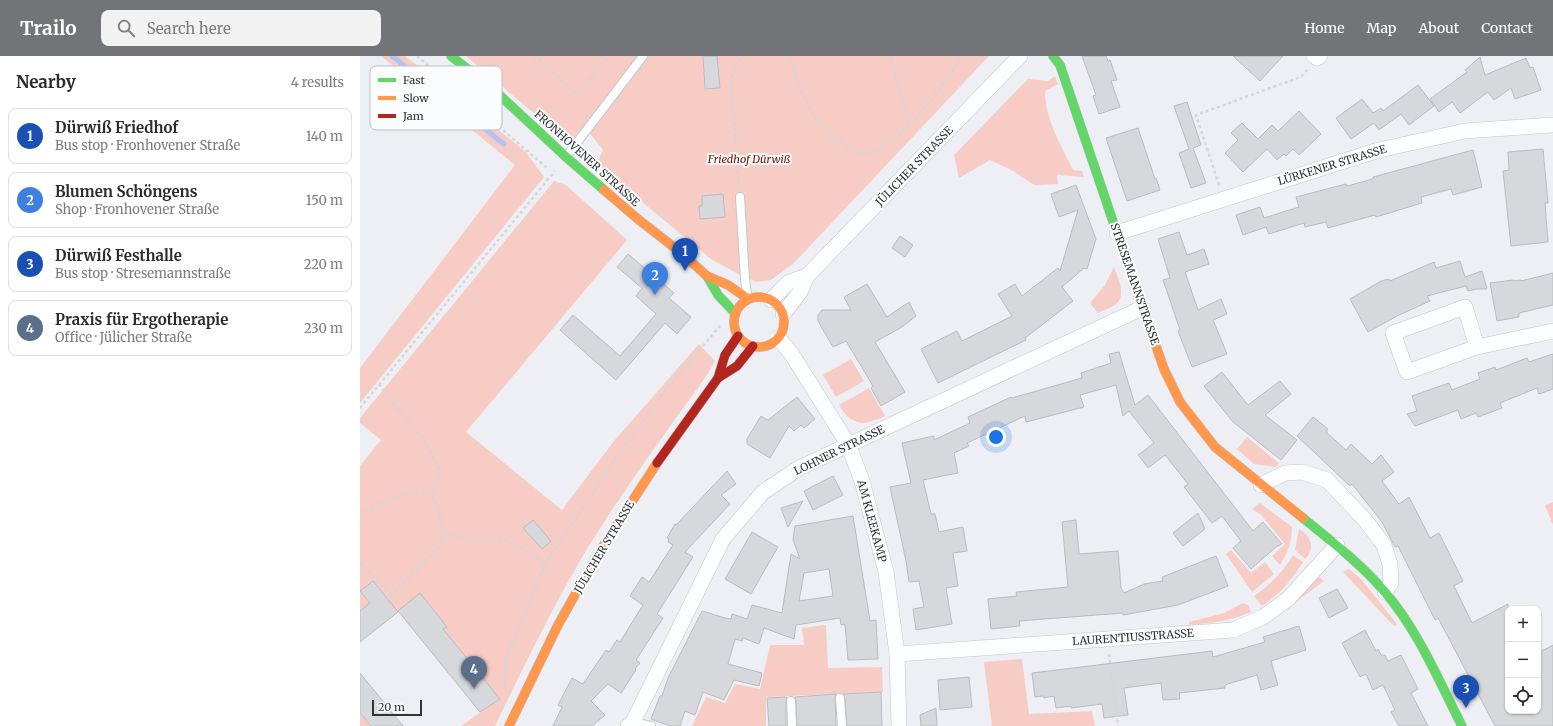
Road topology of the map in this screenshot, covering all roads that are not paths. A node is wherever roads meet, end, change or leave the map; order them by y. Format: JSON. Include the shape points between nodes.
{"nodes":[{"id":1,"x":451,"y":56,"type":"edge"},
{"id":2,"x":644,"y":56,"type":"edge"},
{"id":3,"x":1020,"y":56,"type":"edge"},
{"id":4,"x":1053,"y":56,"type":"edge"},
{"id":5,"x":463,"y":66,"type":"edge"},
{"id":6,"x":502,"y":98,"type":"edge"},
{"id":7,"x":1553,"y":125,"type":"edge"},
{"id":8,"x":566,"y":157,"type":"junction"},
{"id":9,"x":740,"y":198,"type":"road end"},
{"id":10,"x":1117,"y":233,"type":"junction"},
{"id":11,"x":707,"y":276,"type":"junction"},
{"id":12,"x":808,"y":276,"type":"junction"},
{"id":13,"x":748,"y":299,"type":"junction"},
{"id":14,"x":771,"y":300,"type":"junction"},
{"id":15,"x":1142,"y":308,"type":"junction"},
{"id":16,"x":735,"y":314,"type":"junction"},
{"id":17,"x":783,"y":314,"type":"junction"},
{"id":18,"x":1553,"y":331,"type":"edge"},
{"id":19,"x":738,"y":336,"type":"junction"},
{"id":20,"x":778,"y":338,"type":"junction"},
{"id":21,"x":753,"y":346,"type":"junction"},
{"id":22,"x":1477,"y":347,"type":"junction"},
{"id":23,"x":718,"y":378,"type":"junction"},
{"id":24,"x":848,"y":444,"type":"junction"},
{"id":25,"x":1261,"y":485,"type":"junction"},
{"id":26,"x":1337,"y":545,"type":"junction"},
{"id":27,"x":1385,"y":592,"type":"junction"},
{"id":28,"x":897,"y":654,"type":"junction"},
{"id":29,"x":840,"y":698,"type":"dead end"},
{"id":30,"x":791,"y":702,"type":"dead end"},
{"id":31,"x":631,"y":724,"type":"edge"},
{"id":32,"x":509,"y":726,"type":"edge"},
{"id":33,"x":651,"y":726,"type":"edge"},
{"id":34,"x":792,"y":726,"type":"edge"},
{"id":35,"x":842,"y":726,"type":"edge"},
{"id":36,"x":899,"y":726,"type":"edge"},
{"id":37,"x":1462,"y":726,"type":"edge"}],
"edges":[{"from":1,"to":5,"type":"street","name":"FRONHOVENER STRASSE"},
{"from":2,"to":8,"type":"lane"},
{"from":3,"to":12,"type":"street","name":"JÜLICHER STRASSE"},
{"from":4,"to":10,"type":"street","name":"STRESEMANNSTRASSE","via":[[1060,65]]},
{"from":6,"to":8,"type":"street","name":"FRONHOVENER STRASSE"},
{"from":7,"to":10,"type":"street","name":"LÜRKENER STRASSE","via":[[1466,131],[1379,150]]},
{"from":8,"to":11,"type":"street","name":"FRONHOVENER STRASSE"},
{"from":9,"to":13,"type":"lane"},
{"from":10,"to":15,"type":"street","name":"STRESEMANNSTRASSE"},
{"from":11,"to":13,"type":"street","name":"FRONHOVENER STRASSE","via":[[728,285]]},
{"from":11,"to":16,"type":"street","name":"FRONHOVENER STRASSE","via":[[718,295]]},
{"from":12,"to":14,"type":"street","name":"JÜLICHER STRASSE","via":[[789,282]]},
{"from":12,"to":17,"type":"street","name":"JÜLICHER STRASSE","via":[[800,292]]},
{"from":13,"to":14,"type":"street","via":[[760,296]]},
{"from":13,"to":16,"type":"street","via":[[740,305]]},
{"from":14,"to":17,"type":"street"},
{"from":15,"to":24,"type":"street","name":"LOHNER STRASSE"},
{"from":15,"to":25,"type":"street","name":"STRESEMANNSTRASSE","via":[[1164,368],[1180,402],[1215,447]]},
{"from":16,"to":19,"type":"street","via":[[734,325]]},
{"from":17,"to":20,"type":"street","via":[[784,322]]},
{"from":18,"to":22,"type":"street"},
{"from":19,"to":21,"type":"street","via":[[744,343]]},
{"from":19,"to":23,"type":"street","name":"JÜLICHER STRASSE","via":[[725,355]]},
{"from":20,"to":21,"type":"street","via":[[762,347]]},
{"from":20,"to":24,"type":"street","name":"AM KLEEKAMP","via":[[791,353]]},
{"from":21,"to":23,"type":"street","name":"JÜLICHER STRASSE","via":[[737,366]]},
{"from":22,"to":22,"type":"street","via":[[1465,307],[1393,333],[1406,372]]},
{"from":23,"to":32,"type":"street","name":"JÜLICHER STRASSE","via":[[651,471],[598,554],[558,625]]},
{"from":24,"to":28,"type":"street","name":"AM KLEEKAMP","via":[[862,481],[886,572]]},
{"from":24,"to":31,"type":"street","name":"LOHNER STRASSE","via":[[799,468],[763,492],[723,539]]},
{"from":25,"to":26,"type":"street","name":"STRESEMANNSTRASSE"},
{"from":25,"to":27,"type":"street","via":[[1284,473],[1302,472],[1327,480],[1365,520],[1384,545],[1390,564],[1391,583]]},
{"from":26,"to":27,"type":"street","name":"STRESEMANNSTRASSE"},
{"from":26,"to":28,"type":"street","name":"LAURENTIUSSTRASSE","via":[[1288,599],[1263,617],[1233,630]]},
{"from":27,"to":37,"type":"street","name":"STRESEMANNSTRASSE","via":[[1424,652]]},
{"from":28,"to":36,"type":"street","name":"AM KLEEKAMP"},
{"from":29,"to":35,"type":"lane"},
{"from":30,"to":34,"type":"lane"},
{"from":31,"to":33,"type":"lane"}]}
